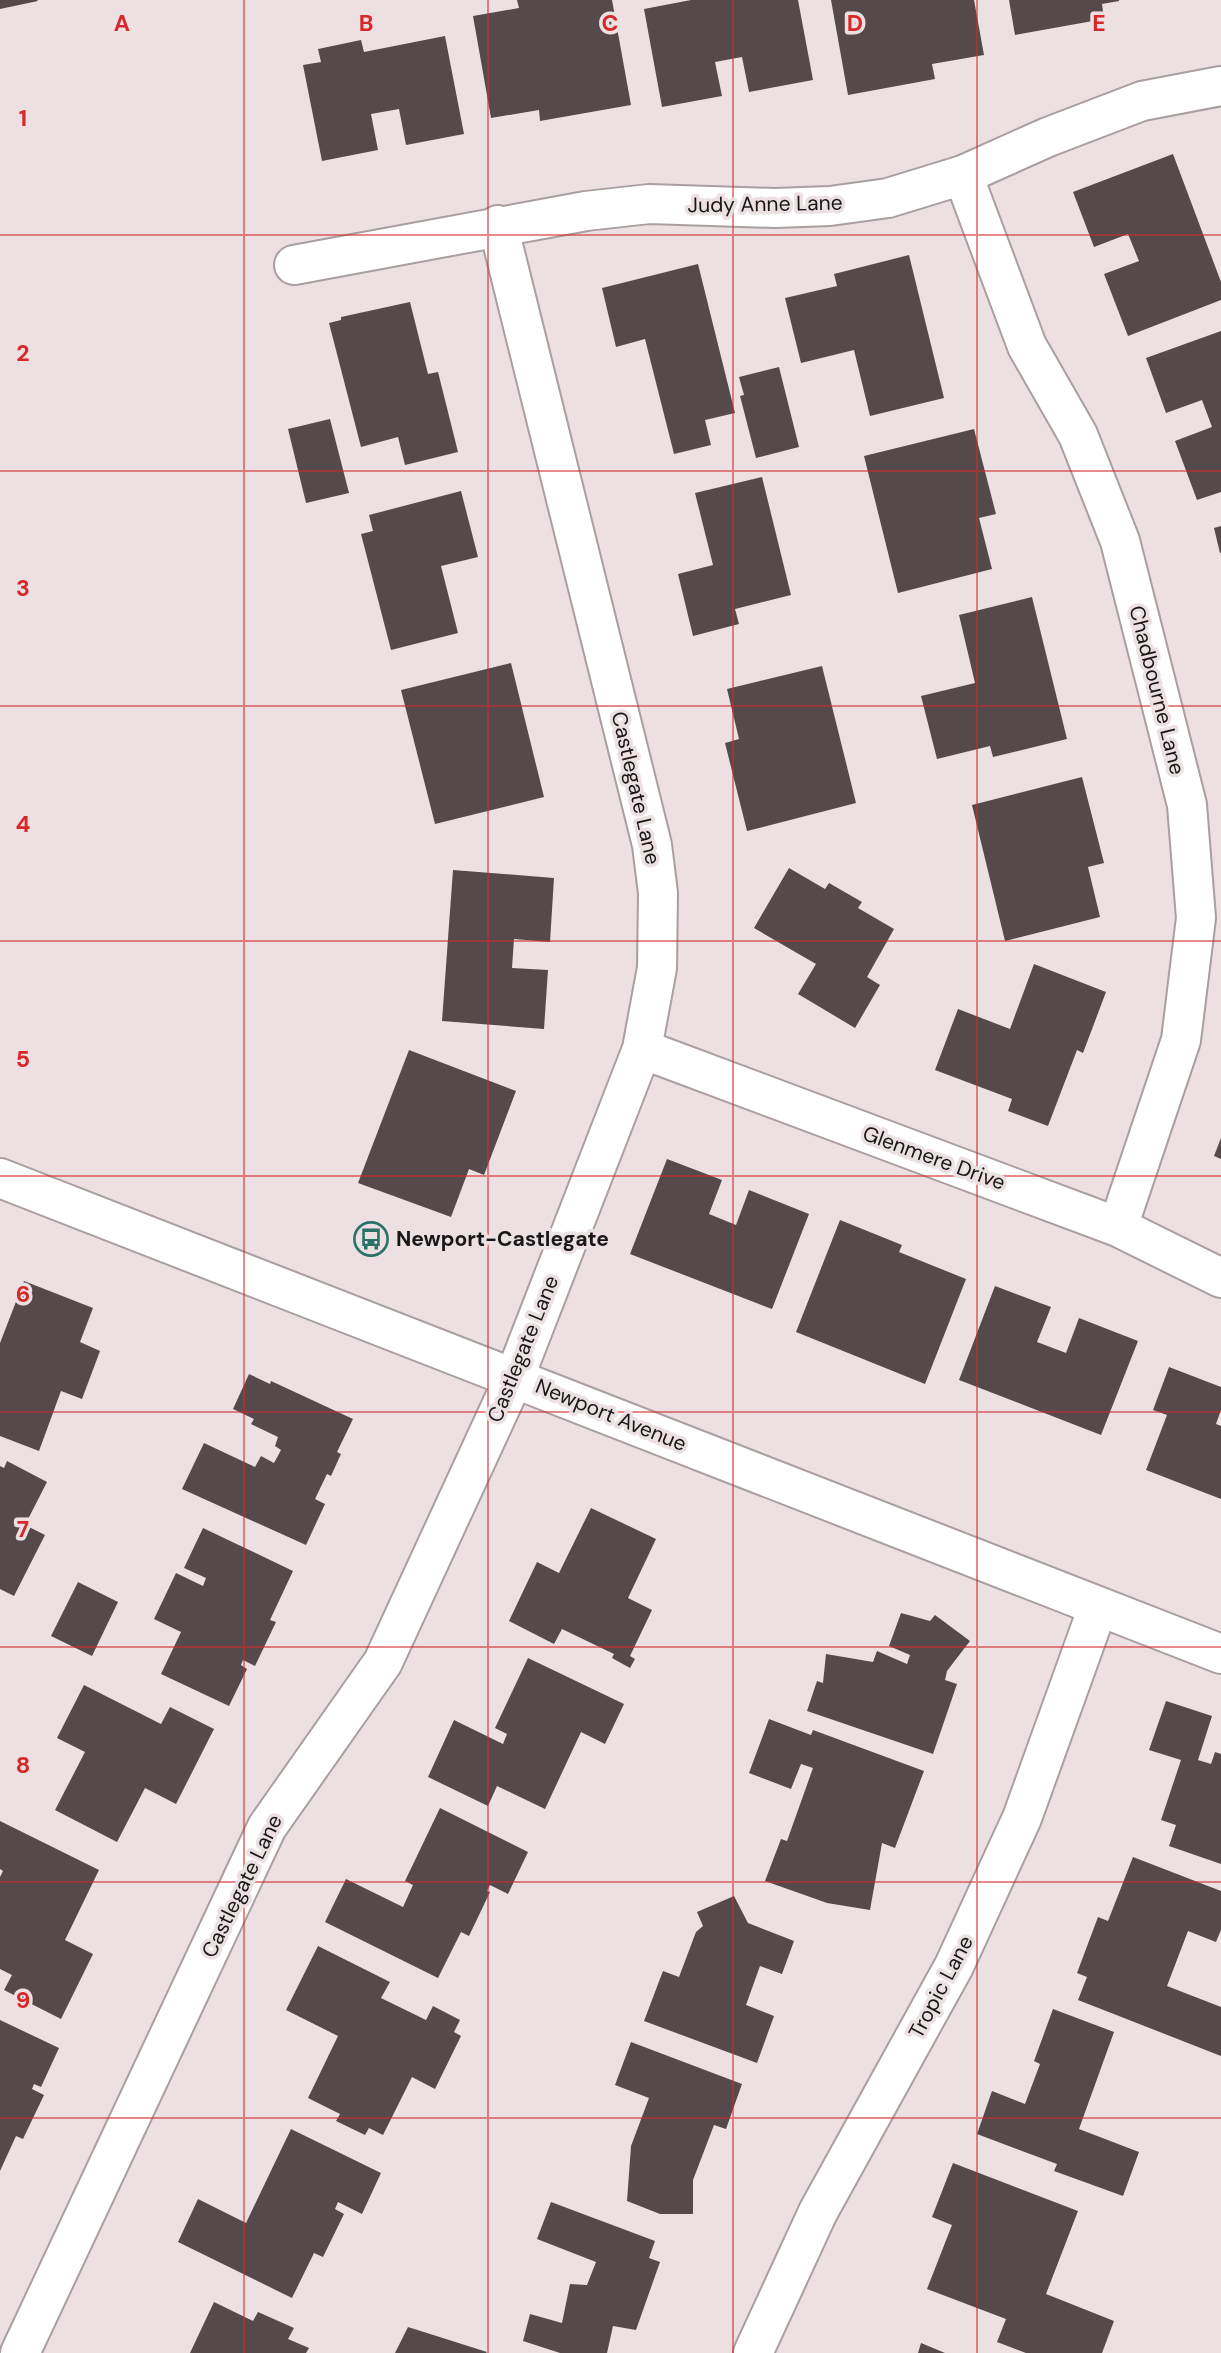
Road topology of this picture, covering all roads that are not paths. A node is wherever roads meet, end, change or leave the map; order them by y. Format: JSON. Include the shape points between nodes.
{"nodes":[{"id":1,"x":1221,"y":86,"type":"edge"},
{"id":2,"x":963,"y":175,"type":"junction"},
{"id":3,"x":498,"y":225,"type":"junction"},
{"id":4,"x":295,"y":265,"type":"dead end"},
{"id":5,"x":642,"y":1049,"type":"junction"},
{"id":6,"x":0,"y":1178,"type":"edge"},
{"id":7,"x":1118,"y":1227,"type":"junction"},
{"id":8,"x":1221,"y":1278,"type":"edge"},
{"id":9,"x":515,"y":1376,"type":"junction"},
{"id":10,"x":1098,"y":1607,"type":"junction"},
{"id":11,"x":1221,"y":1654,"type":"edge"},
{"id":12,"x":20,"y":2353,"type":"edge"},
{"id":13,"x":753,"y":2353,"type":"edge"}],
"edges":[{"from":1,"to":2,"type":"street","name":"Judy Anne Lane","via":[[1142,101]]},
{"from":2,"to":3,"type":"street","name":"Judy Anne Lane","via":[[888,198],[830,206],[649,204]]},
{"from":2,"to":7,"type":"street","name":"Chadbourne Lane","via":[[1027,346],[1078,435],[1120,541],[1186,806],[1196,918],[1181,1040]]},
{"from":3,"to":4,"type":"street","name":"Judy Anne Lane"},
{"from":3,"to":5,"type":"street","name":"Castlegate Lane","via":[[652,845],[658,893],[657,968]]},
{"from":5,"to":7,"type":"street","name":"Glenmere Drive"},
{"from":5,"to":9,"type":"street","name":"Castlegate Lane"},
{"from":6,"to":9,"type":"street","name":"Newport Avenue"},
{"from":7,"to":8,"type":"street","name":"Glenmere Drive"},
{"from":9,"to":10,"type":"street","name":"Newport Avenue"},
{"from":9,"to":12,"type":"street","name":"Castlegate Lane","via":[[383,1662],[267,1827]]},
{"from":10,"to":11,"type":"street","name":"Newport Avenue"},
{"from":10,"to":13,"type":"street","name":"Tropic Lane","via":[[1022,1818],[954,1966],[818,2212]]}]}
